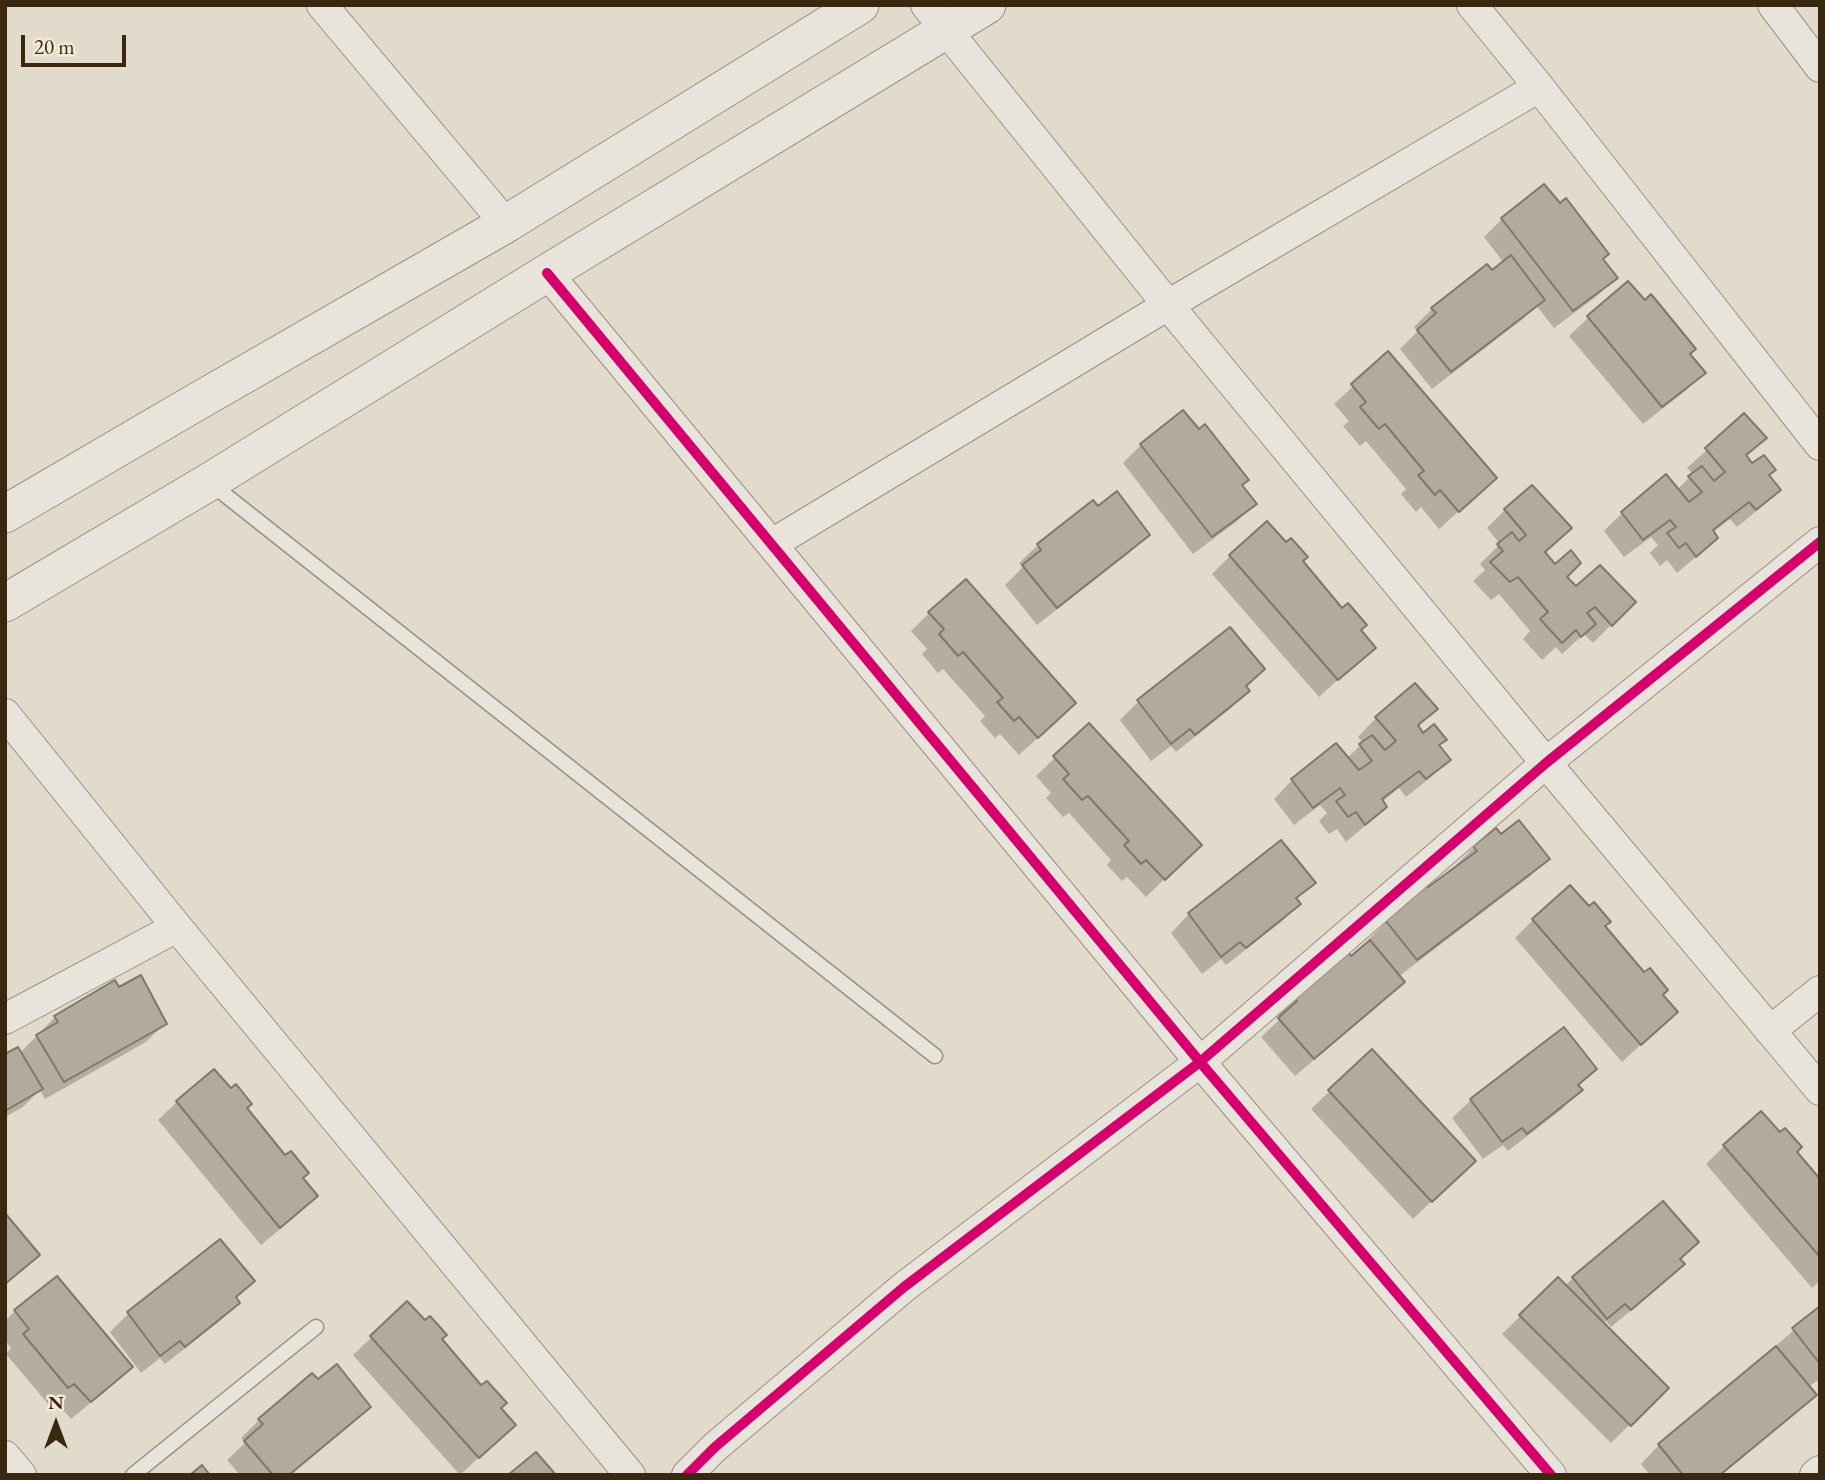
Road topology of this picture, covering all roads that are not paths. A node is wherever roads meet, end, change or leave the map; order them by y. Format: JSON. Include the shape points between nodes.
{"nodes":[{"id":1,"x":322,"y":5,"type":"edge"},
{"id":2,"x":860,"y":5,"type":"edge"},
{"id":3,"x":987,"y":5,"type":"edge"},
{"id":4,"x":1472,"y":5,"type":"edge"},
{"id":5,"x":1773,"y":5,"type":"edge"},
{"id":6,"x":936,"y":18,"type":"edge"},
{"id":7,"x":1818,"y":61,"type":"edge"},
{"id":8,"x":1539,"y":87,"type":"junction"},
{"id":9,"x":506,"y":224,"type":"junction"},
{"id":10,"x":547,"y":272,"type":"junction"},
{"id":11,"x":1168,"y":305,"type":"junction"},
{"id":12,"x":1820,"y":445,"type":"edge"},
{"id":13,"x":209,"y":482,"type":"junction"},
{"id":14,"x":5,"y":514,"type":"edge"},
{"id":15,"x":1820,"y":542,"type":"edge"},
{"id":16,"x":772,"y":544,"type":"junction"},
{"id":17,"x":5,"y":603,"type":"edge"},
{"id":18,"x":5,"y":714,"type":"edge"},
{"id":19,"x":1546,"y":763,"type":"junction"},
{"id":20,"x":177,"y":927,"type":"junction"},
{"id":21,"x":1820,"y":991,"type":"edge"},
{"id":22,"x":5,"y":1019,"type":"edge"},
{"id":23,"x":1770,"y":1031,"type":"junction"},
{"id":24,"x":935,"y":1056,"type":"dead end"},
{"id":25,"x":1200,"y":1062,"type":"junction"},
{"id":26,"x":1820,"y":1090,"type":"edge"},
{"id":27,"x":317,"y":1327,"type":"dead end"},
{"id":28,"x":5,"y":1456,"type":"edge"},
{"id":29,"x":1820,"y":1471,"type":"edge"},
{"id":30,"x":21,"y":1475,"type":"edge"},
{"id":31,"x":133,"y":1475,"type":"edge"},
{"id":32,"x":630,"y":1475,"type":"edge"},
{"id":33,"x":687,"y":1475,"type":"edge"},
{"id":34,"x":1551,"y":1475,"type":"edge"},
{"id":35,"x":1815,"y":1475,"type":"edge"}],
"edges":[{"from":1,"to":9,"type":"street"},
{"from":2,"to":9,"type":"street"},
{"from":3,"to":6,"type":"street"},
{"from":4,"to":8,"type":"street"},
{"from":5,"to":7,"type":"street"},
{"from":6,"to":10,"type":"street"},
{"from":6,"to":11,"type":"street"},
{"from":8,"to":11,"type":"street"},
{"from":8,"to":12,"type":"street"},
{"from":9,"to":14,"type":"street"},
{"from":10,"to":13,"type":"street"},
{"from":10,"to":16,"type":"street"},
{"from":11,"to":16,"type":"street"},
{"from":11,"to":19,"type":"street"},
{"from":13,"to":17,"type":"street"},
{"from":13,"to":24,"type":"lane"},
{"from":15,"to":19,"type":"street"},
{"from":16,"to":25,"type":"street"},
{"from":18,"to":20,"type":"street"},
{"from":19,"to":23,"type":"street"},
{"from":19,"to":25,"type":"street"},
{"from":20,"to":22,"type":"street"},
{"from":20,"to":32,"type":"street"},
{"from":21,"to":23,"type":"street"},
{"from":23,"to":26,"type":"street"},
{"from":25,"to":33,"type":"street","via":[[904,1287]]},
{"from":25,"to":34,"type":"street"},
{"from":27,"to":31,"type":"lane"},
{"from":28,"to":30,"type":"street"},
{"from":29,"to":35,"type":"street"}]}
